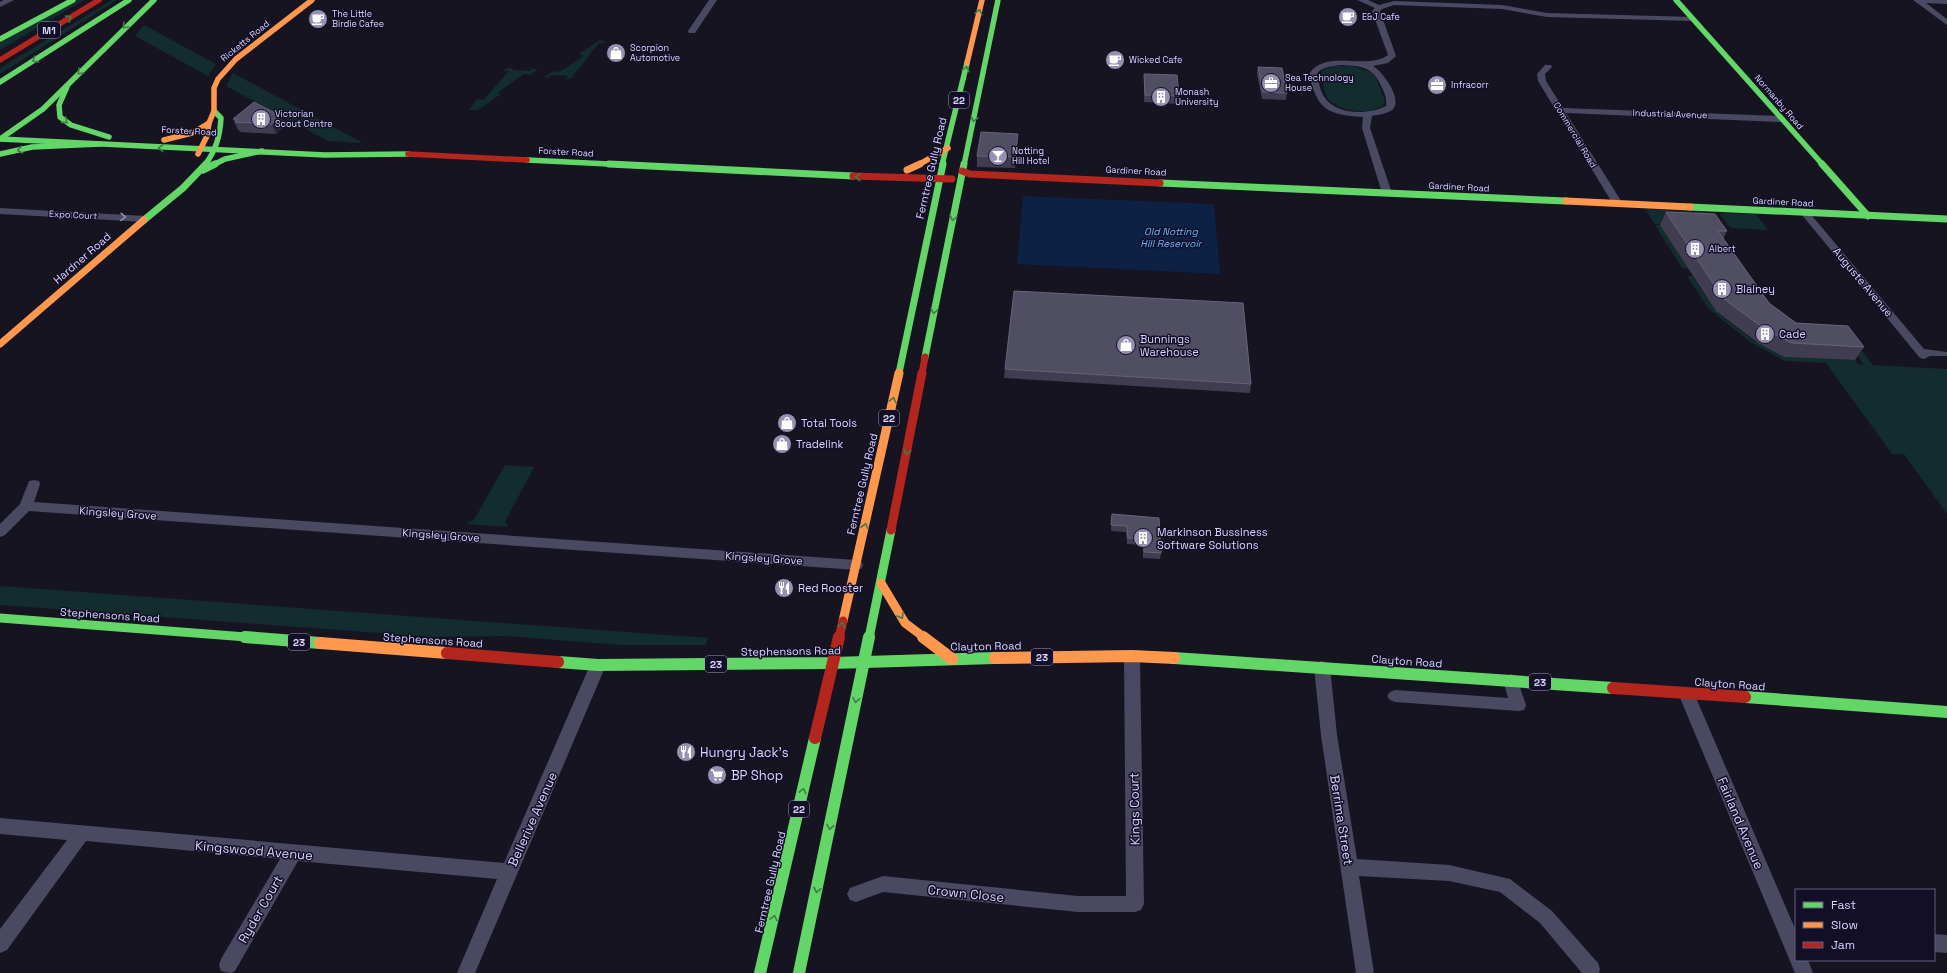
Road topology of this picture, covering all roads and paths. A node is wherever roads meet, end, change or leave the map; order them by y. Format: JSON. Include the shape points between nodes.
{"nodes":[{"id":1,"x":10,"y":0,"type":"edge"},
{"id":2,"x":73,"y":0,"type":"edge"},
{"id":3,"x":99,"y":0,"type":"edge"},
{"id":4,"x":129,"y":0,"type":"edge"},
{"id":5,"x":154,"y":0,"type":"edge"},
{"id":6,"x":312,"y":0,"type":"edge"},
{"id":7,"x":714,"y":0,"type":"edge"},
{"id":8,"x":982,"y":0,"type":"edge"},
{"id":9,"x":998,"y":0,"type":"edge"},
{"id":10,"x":1361,"y":0,"type":"edge"},
{"id":11,"x":1676,"y":0,"type":"edge"},
{"id":12,"x":1921,"y":0,"type":"edge"},
{"id":13,"x":1947,"y":2,"type":"edge"},
{"id":14,"x":0,"y":5,"type":"edge"},
{"id":15,"x":1379,"y":7,"type":"junction"},
{"id":16,"x":1944,"y":18,"type":"edge"},
{"id":17,"x":1693,"y":19,"type":"junction"},
{"id":18,"x":975,"y":30,"type":"junction"},
{"id":19,"x":992,"y":30,"type":"junction"},
{"id":20,"x":692,"y":31,"type":"dead end"},
{"id":21,"x":0,"y":39,"type":"edge"},
{"id":22,"x":0,"y":60,"type":"edge"},
{"id":23,"x":1385,"y":61,"type":"junction"},
{"id":24,"x":1362,"y":65,"type":"junction"},
{"id":25,"x":1548,"y":67,"type":"dead end"},
{"id":26,"x":1377,"y":70,"type":"junction"},
{"id":27,"x":0,"y":82,"type":"edge"},
{"id":28,"x":67,"y":86,"type":"junction"},
{"id":29,"x":1560,"y":110,"type":"junction"},
{"id":30,"x":214,"y":111,"type":"junction"},
{"id":31,"x":1352,"y":114,"type":"junction"},
{"id":32,"x":1368,"y":114,"type":"junction"},
{"id":33,"x":1781,"y":119,"type":"junction"},
{"id":34,"x":209,"y":123,"type":"junction"},
{"id":35,"x":1366,"y":128,"type":"junction"},
{"id":36,"x":0,"y":130,"type":"edge"},
{"id":37,"x":13,"y":131,"type":"junction"},
{"id":38,"x":109,"y":137,"type":"junction"},
{"id":39,"x":0,"y":139,"type":"edge"},
{"id":40,"x":164,"y":140,"type":"junction"},
{"id":41,"x":100,"y":144,"type":"junction"},
{"id":42,"x":203,"y":145,"type":"junction"},
{"id":43,"x":217,"y":146,"type":"junction"},
{"id":44,"x":948,"y":148,"type":"junction"},
{"id":45,"x":262,"y":152,"type":"junction"},
{"id":46,"x":378,"y":153,"type":"junction"},
{"id":47,"x":0,"y":154,"type":"edge"},
{"id":48,"x":202,"y":170,"type":"junction"},
{"id":49,"x":753,"y":170,"type":"junction"},
{"id":50,"x":907,"y":170,"type":"junction"},
{"id":51,"x":940,"y":174,"type":"junction"},
{"id":52,"x":964,"y":175,"type":"junction"},
{"id":53,"x":897,"y":178,"type":"junction"},
{"id":54,"x":179,"y":189,"type":"junction"},
{"id":55,"x":1387,"y":193,"type":"junction"},
{"id":56,"x":936,"y":197,"type":"junction"},
{"id":57,"x":1618,"y":204,"type":"junction"},
{"id":58,"x":0,"y":211,"type":"edge"},
{"id":59,"x":1805,"y":213,"type":"junction"},
{"id":60,"x":50,"y":214,"type":"junction"},
{"id":61,"x":1868,"y":216,"type":"junction"},
{"id":62,"x":146,"y":218,"type":"junction"},
{"id":63,"x":0,"y":219,"type":"edge"},
{"id":64,"x":1947,"y":219,"type":"edge"},
{"id":65,"x":40,"y":221,"type":"junction"},
{"id":66,"x":136,"y":227,"type":"junction"},
{"id":67,"x":931,"y":272,"type":"junction"},
{"id":68,"x":0,"y":344,"type":"edge"},
{"id":69,"x":1943,"y":354,"type":"dead end"},
{"id":70,"x":884,"y":470,"type":"junction"},
{"id":71,"x":903,"y":471,"type":"junction"},
{"id":72,"x":34,"y":484,"type":"dead end"},
{"id":73,"x":26,"y":506,"type":"junction"},
{"id":74,"x":0,"y":532,"type":"edge"},
{"id":75,"x":856,"y":564,"type":"junction"},
{"id":76,"x":881,"y":583,"type":"junction"},
{"id":77,"x":0,"y":618,"type":"edge"},
{"id":78,"x":1132,"y":656,"type":"junction"},
{"id":79,"x":952,"y":658,"type":"junction"},
{"id":80,"x":864,"y":662,"type":"junction"},
{"id":81,"x":834,"y":663,"type":"junction"},
{"id":82,"x":598,"y":665,"type":"junction"},
{"id":83,"x":1322,"y":667,"type":"junction"},
{"id":84,"x":1511,"y":680,"type":"junction"},
{"id":85,"x":1686,"y":693,"type":"junction"},
{"id":86,"x":1395,"y":696,"type":"dead end"},
{"id":87,"x":1947,"y":712,"type":"edge"},
{"id":88,"x":0,"y":826,"type":"edge"},
{"id":89,"x":81,"y":834,"type":"junction"},
{"id":90,"x":293,"y":854,"type":"junction"},
{"id":91,"x":1350,"y":867,"type":"junction"},
{"id":92,"x":509,"y":872,"type":"junction"},
{"id":93,"x":856,"y":894,"type":"dead end"},
{"id":94,"x":1078,"y":904,"type":"joint"},
{"id":95,"x":1791,"y":930,"type":"edge"},
{"id":96,"x":1935,"y":943,"type":"edge"},
{"id":97,"x":0,"y":944,"type":"edge"},
{"id":98,"x":1947,"y":944,"type":"edge"},
{"id":99,"x":1795,"y":948,"type":"edge"},
{"id":100,"x":1799,"y":961,"type":"edge"},
{"id":101,"x":228,"y":965,"type":"dead end"},
{"id":102,"x":1591,"y":969,"type":"dead end"},
{"id":103,"x":466,"y":973,"type":"edge"},
{"id":104,"x":760,"y":973,"type":"edge"},
{"id":105,"x":799,"y":973,"type":"edge"},
{"id":106,"x":1365,"y":973,"type":"edge"},
{"id":107,"x":1804,"y":973,"type":"edge"}],
"edges":[{"from":1,"to":14,"type":"street"},
{"from":2,"to":21,"type":"main road"},
{"from":22,"to":3,"type":"main road","number":"M1","one_way":true},
{"from":4,"to":27,"type":"main road","number":"M1","one_way":true},
{"from":5,"to":28,"type":"main road","one_way":true},
{"from":6,"to":30,"type":"main road","name":"Ricketts Road","via":[[225,69],[214,88]]},
{"from":7,"to":20,"type":"street"},
{"from":18,"to":8,"type":"main road","name":"Ferntree Gully Road","number":"22","one_way":true},
{"from":9,"to":19,"type":"main road","name":"Ferntree Gully Road","number":"22"},
{"from":10,"to":15,"type":"street"},
{"from":11,"to":17,"type":"main road","name":"Normanby Road"},
{"from":12,"to":13,"type":"street"},
{"from":12,"to":16,"type":"street"},
{"from":15,"to":17,"type":"street","via":[[1394,3],[1490,6],[1547,15]]},
{"from":15,"to":23,"type":"street","via":[[1376,11],[1392,53]]},
{"from":17,"to":33,"type":"main road","name":"Normanby Road"},
{"from":18,"to":19,"type":"main road"},
{"from":44,"to":18,"type":"main road","name":"Ferntree Gully Road","number":"22","one_way":true},
{"from":19,"to":52,"type":"main road","name":"Ferntree Gully Road","number":"22","one_way":true},
{"from":23,"to":24,"type":"street"},
{"from":23,"to":26,"type":"street"},
{"from":24,"to":26,"type":"street"},
{"from":24,"to":31,"type":"street","via":[[1329,64],[1316,69],[1314,74],[1323,102],[1331,108]]},
{"from":25,"to":29,"type":"street","name":"Commercial Road","via":[[1543,71],[1541,78]]},
{"from":26,"to":32,"type":"street","via":[[1392,101],[1390,107],[1384,111]]},
{"from":28,"to":37,"type":"main road","via":[[43,109]]},
{"from":28,"to":38,"type":"main road","one_way":true,"via":[[58,110],[63,120],[74,127]]},
{"from":29,"to":33,"type":"street","name":"Industrial Avenue"},
{"from":29,"to":57,"type":"street","name":"Commercial Road"},
{"from":30,"to":34,"type":"main road","name":"Ricketts Road"},
{"from":30,"to":43,"type":"main road","name":"Ricketts Road","via":[[221,118],[222,126]]},
{"from":31,"to":32,"type":"street"},
{"from":31,"to":35,"type":"street"},
{"from":32,"to":35,"type":"street"},
{"from":33,"to":61,"type":"main road","name":"Normanby Road"},
{"from":34,"to":40,"type":"main road","via":[[192,132]]},
{"from":34,"to":42,"type":"main road","name":"Ricketts Road"},
{"from":35,"to":55,"type":"street"},
{"from":36,"to":37,"type":"main road","name":"Forster Road"},
{"from":37,"to":38,"type":"main road","name":"Forster Road"},
{"from":37,"to":39,"type":"main road"},
{"from":38,"to":40,"type":"main road","name":"Forster Road"},
{"from":39,"to":41,"type":"main road","name":"Forster Road"},
{"from":40,"to":42,"type":"main road","name":"Forster Road"},
{"from":42,"to":41,"type":"main road","name":"Forster Road","one_way":true},
{"from":41,"to":47,"type":"main road","one_way":true,"via":[[32,147]]},
{"from":42,"to":43,"type":"main road","name":"Forster Road"},
{"from":42,"to":54,"type":"main road","name":"Hardner Road"},
{"from":43,"to":45,"type":"main road","name":"Forster Road"},
{"from":43,"to":46,"type":"main road","name":"Forster Road"},
{"from":43,"to":48,"type":"main road","name":"Hardner Road"},
{"from":44,"to":50,"type":"main road"},
{"from":44,"to":51,"type":"main road","name":"Ferntree Gully Road","number":"22"},
{"from":45,"to":46,"type":"main road","name":"Forster Road","via":[[325,155]]},
{"from":45,"to":48,"type":"main road","via":[[225,158]]},
{"from":46,"to":49,"type":"main road","name":"Forster Road"},
{"from":48,"to":54,"type":"main road","name":"Hardner Road"},
{"from":49,"to":50,"type":"main road","name":"Forster Road","via":[[784,167]]},
{"from":53,"to":49,"type":"main road","name":"Forster Road","one_way":true},
{"from":50,"to":51,"type":"main road","name":"Forster Road"},
{"from":51,"to":52,"type":"main road","name":"Forster Road"},
{"from":51,"to":53,"type":"main road","name":"Forster Road"},
{"from":51,"to":56,"type":"main road","name":"Ferntree Gully Road","number":"22"},
{"from":52,"to":55,"type":"main road","name":"Gardiner Road"},
{"from":52,"to":67,"type":"main road","name":"Ferntree Gully Road","number":"22","one_way":true},
{"from":53,"to":56,"type":"main road","via":[[923,188]]},
{"from":54,"to":62,"type":"main road","name":"Hardner Road"},
{"from":55,"to":57,"type":"main road","name":"Gardiner Road"},
{"from":56,"to":67,"type":"main road","name":"Ferntree Gully Road","number":"22"},
{"from":57,"to":59,"type":"main road","name":"Gardiner Road"},
{"from":58,"to":60,"type":"street","name":"Expo Court"},
{"from":59,"to":61,"type":"main road","name":"Gardiner Road"},
{"from":59,"to":69,"type":"street","name":"Auguste Avenue","via":[[1922,354]]},
{"from":60,"to":62,"type":"street","name":"Expo Court","one_way":true},
{"from":60,"to":65,"type":"street"},
{"from":61,"to":64,"type":"main road","name":"Gardiner Road"},
{"from":62,"to":66,"type":"main road","name":"Hardner Road"},
{"from":63,"to":65,"type":"street","name":"Expo Court"},
{"from":65,"to":66,"type":"street","name":"Expo Court"},
{"from":66,"to":68,"type":"main road","name":"Hardner Road"},
{"from":70,"to":67,"type":"main road","name":"Ferntree Gully Road","number":"22","one_way":true},
{"from":67,"to":71,"type":"main road","name":"Ferntree Gully Road","number":"22","one_way":true},
{"from":70,"to":71,"type":"main road"},
{"from":75,"to":70,"type":"main road","name":"Ferntree Gully Road","number":"22","one_way":true},
{"from":71,"to":76,"type":"main road","name":"Ferntree Gully Road","number":"22"},
{"from":72,"to":73,"type":"street"},
{"from":73,"to":74,"type":"street"},
{"from":73,"to":75,"type":"street","name":"Kingsley Grove"},
{"from":81,"to":75,"type":"main road","name":"Ferntree Gully Road","number":"22","one_way":true},
{"from":76,"to":79,"type":"main road","one_way":true,"via":[[905,623]]},
{"from":76,"to":80,"type":"main road","name":"Ferntree Gully Road","number":"22"},
{"from":77,"to":82,"type":"main road","name":"Stephensons Road","number":"23"},
{"from":78,"to":79,"type":"main road","name":"Clayton Road","number":"23"},
{"from":78,"to":83,"type":"main road","name":"Clayton Road","number":"23"},
{"from":78,"to":94,"type":"street","name":"Kings Court","via":[[1135,904]]},
{"from":79,"to":80,"type":"main road","name":"Clayton Road","number":"23"},
{"from":80,"to":81,"type":"main road","name":"Stephensons Road","number":"23"},
{"from":80,"to":105,"type":"main road","name":"Ferntree Gully Road","number":"22","one_way":true},
{"from":81,"to":82,"type":"main road","name":"Stephensons Road","number":"23"},
{"from":104,"to":81,"type":"main road","name":"Ferntree Gully Road","number":"22","one_way":true},
{"from":82,"to":92,"type":"street","name":"Bellerive Avenue"},
{"from":83,"to":84,"type":"main road","name":"Clayton Road","number":"23"},
{"from":83,"to":91,"type":"street","name":"Berrima Street","via":[[1329,735]]},
{"from":84,"to":85,"type":"main road","name":"Clayton Road","number":"23"},
{"from":84,"to":86,"type":"street","via":[[1518,704]]},
{"from":85,"to":87,"type":"main road","name":"Clayton Road","number":"23"},
{"from":85,"to":95,"type":"street","name":"Fairland Avenue"},
{"from":88,"to":89,"type":"street","name":"Kingswood Avenue"},
{"from":89,"to":90,"type":"street","name":"Kingswood Avenue"},
{"from":89,"to":97,"type":"street"},
{"from":90,"to":92,"type":"street","name":"Kingswood Avenue"},
{"from":90,"to":101,"type":"street","name":"Ryder Court"},
{"from":91,"to":102,"type":"street","via":[[1449,873],[1504,885],[1546,917]]},
{"from":91,"to":106,"type":"street","name":"Berrima Street"},
{"from":92,"to":103,"type":"street","name":"Bellerive Avenue"},
{"from":93,"to":94,"type":"street","name":"Crown Close","via":[[883,884]]},
{"from":95,"to":99,"type":"street","name":"Fairland Avenue"},
{"from":96,"to":98,"type":"street"},
{"from":100,"to":107,"type":"street"}]}
